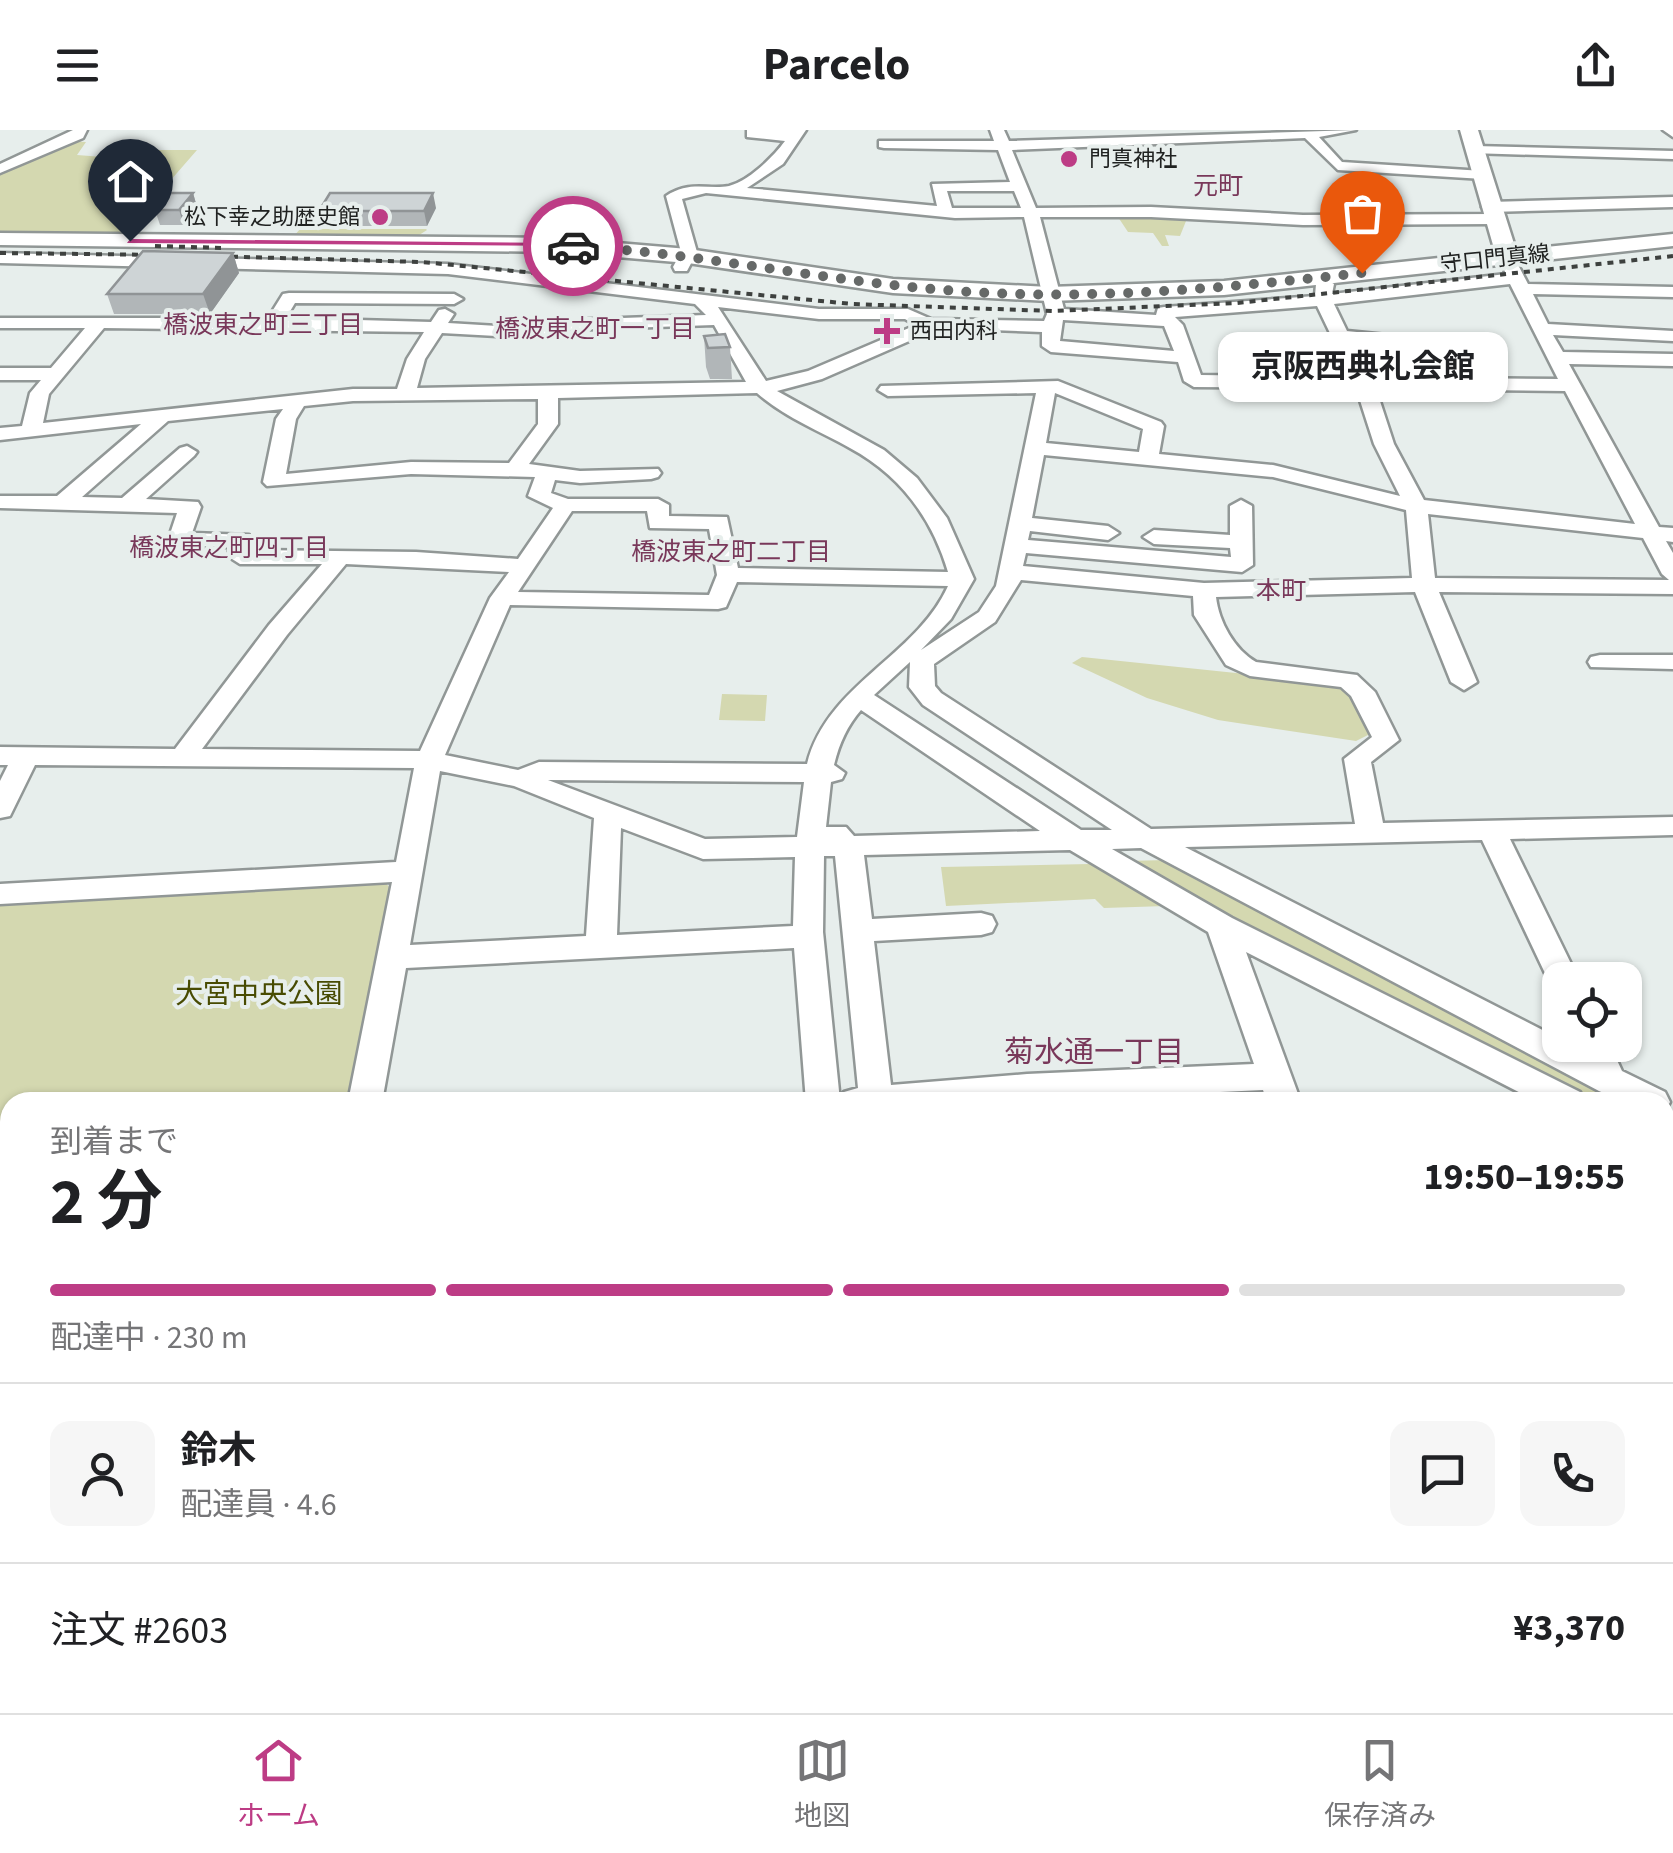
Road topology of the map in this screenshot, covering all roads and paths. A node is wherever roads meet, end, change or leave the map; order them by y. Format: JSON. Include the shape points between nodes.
{"nodes":[{"id":1,"x":50,"y":130,"type":"edge"},
{"id":2,"x":754,"y":130,"type":"edge"},
{"id":3,"x":1349,"y":130,"type":"edge"},
{"id":4,"x":79,"y":132,"type":"edge"},
{"id":5,"x":1308,"y":132,"type":"edge"},
{"id":6,"x":798,"y":133,"type":"edge"},
{"id":7,"x":1227,"y":135,"type":"edge"},
{"id":8,"x":999,"y":138,"type":"edge"},
{"id":9,"x":1472,"y":140,"type":"edge"},
{"id":10,"x":884,"y":144,"type":"dead end"},
{"id":11,"x":0,"y":157,"type":"edge"},
{"id":12,"x":1670,"y":159,"type":"edge"},
{"id":13,"x":18,"y":160,"type":"junction"},
{"id":14,"x":0,"y":169,"type":"edge"},
{"id":15,"x":1483,"y":175,"type":"junction"},
{"id":16,"x":1021,"y":186,"type":"junction"},
{"id":17,"x":732,"y":191,"type":"junction"},
{"id":18,"x":1673,"y":202,"type":"edge"},
{"id":19,"x":944,"y":212,"type":"junction"},
{"id":20,"x":1491,"y":213,"type":"junction"},
{"id":21,"x":1032,"y":214,"type":"junction"},
{"id":22,"x":1673,"y":240,"type":"edge"},
{"id":23,"x":496,"y":243,"type":"junction"},
{"id":24,"x":1,"y":245,"type":"edge"},
{"id":25,"x":684,"y":262,"type":"junction"},
{"id":26,"x":376,"y":264,"type":"junction"},
{"id":27,"x":473,"y":272,"type":"junction"},
{"id":28,"x":1514,"y":275,"type":"junction"},
{"id":29,"x":1324,"y":288,"type":"junction"},
{"id":30,"x":1673,"y":292,"type":"edge"},
{"id":31,"x":470,"y":294,"type":"junction"},
{"id":32,"x":366,"y":296,"type":"junction"},
{"id":33,"x":700,"y":299,"type":"junction"},
{"id":34,"x":718,"y":320,"type":"junction"},
{"id":35,"x":1052,"y":320,"type":"junction"},
{"id":36,"x":1168,"y":322,"type":"junction"},
{"id":37,"x":274,"y":323,"type":"junction"},
{"id":38,"x":353,"y":323,"type":"junction"},
{"id":39,"x":98,"y":324,"type":"junction"},
{"id":40,"x":4,"y":326,"type":"edge"},
{"id":41,"x":434,"y":326,"type":"junction"},
{"id":42,"x":931,"y":326,"type":"junction"},
{"id":43,"x":542,"y":330,"type":"junction"},
{"id":44,"x":1540,"y":330,"type":"junction"},
{"id":45,"x":1341,"y":336,"type":"junction"},
{"id":46,"x":1673,"y":336,"type":"edge"},
{"id":47,"x":1456,"y":348,"type":"dead end"},
{"id":48,"x":1184,"y":357,"type":"junction"},
{"id":49,"x":1559,"y":358,"type":"junction"},
{"id":50,"x":1673,"y":360,"type":"edge"},
{"id":51,"x":0,"y":374,"type":"edge"},
{"id":52,"x":57,"y":374,"type":"junction"},
{"id":53,"x":1054,"y":374,"type":"junction"},
{"id":54,"x":1363,"y":382,"type":"junction"},
{"id":55,"x":1574,"y":385,"type":"junction"},
{"id":56,"x":760,"y":387,"type":"junction"},
{"id":57,"x":888,"y":390,"type":"dead end"},
{"id":58,"x":406,"y":392,"type":"junction"},
{"id":59,"x":548,"y":393,"type":"junction"},
{"id":60,"x":296,"y":401,"type":"junction"},
{"id":61,"x":164,"y":416,"type":"junction"},
{"id":62,"x":31,"y":431,"type":"junction"},
{"id":63,"x":0,"y":434,"type":"edge"},
{"id":64,"x":1035,"y":448,"type":"junction"},
{"id":65,"x":187,"y":452,"type":"dead end"},
{"id":66,"x":1148,"y":458,"type":"junction"},
{"id":67,"x":514,"y":469,"type":"junction"},
{"id":68,"x":547,"y":472,"type":"junction"},
{"id":69,"x":651,"y":473,"type":"dead end"},
{"id":70,"x":0,"y":502,"type":"edge"},
{"id":71,"x":62,"y":503,"type":"junction"},
{"id":72,"x":126,"y":505,"type":"junction"},
{"id":73,"x":566,"y":505,"type":"junction"},
{"id":74,"x":1241,"y":506,"type":"dead end"},
{"id":75,"x":1416,"y":506,"type":"junction"},
{"id":76,"x":1662,"y":534,"type":"edge"},
{"id":77,"x":1018,"y":547,"type":"junction"},
{"id":78,"x":340,"y":557,"type":"junction"},
{"id":79,"x":521,"y":566,"type":"junction"},
{"id":80,"x":728,"y":574,"type":"junction"},
{"id":81,"x":1673,"y":574,"type":"edge"},
{"id":82,"x":962,"y":579,"type":"junction"},
{"id":83,"x":1424,"y":585,"type":"junction"},
{"id":84,"x":1673,"y":587,"type":"edge"},
{"id":85,"x":1204,"y":590,"type":"junction"},
{"id":86,"x":502,"y":598,"type":"junction"},
{"id":87,"x":1600,"y":662,"type":"dead end"},
{"id":88,"x":1673,"y":662,"type":"edge"},
{"id":89,"x":1464,"y":682,"type":"dead end"},
{"id":90,"x":861,"y":698,"type":"junction"},
{"id":91,"x":13,"y":756,"type":"edge"},
{"id":92,"x":181,"y":758,"type":"junction"},
{"id":93,"x":429,"y":760,"type":"junction"},
{"id":94,"x":825,"y":773,"type":"junction"},
{"id":95,"x":520,"y":780,"type":"junction"},
{"id":96,"x":0,"y":809,"type":"edge"},
{"id":97,"x":608,"y":815,"type":"junction"},
{"id":98,"x":1673,"y":826,"type":"edge"},
{"id":99,"x":1492,"y":831,"type":"junction"},
{"id":100,"x":1371,"y":834,"type":"junction"},
{"id":101,"x":1148,"y":840,"type":"junction"},
{"id":102,"x":1084,"y":842,"type":"junction"},
{"id":103,"x":808,"y":848,"type":"junction"},
{"id":104,"x":849,"y":848,"type":"junction"},
{"id":105,"x":408,"y":871,"type":"junction"},
{"id":106,"x":0,"y":894,"type":"edge"},
{"id":107,"x":982,"y":924,"type":"dead end"},
{"id":108,"x":1221,"y":926,"type":"junction"},
{"id":109,"x":858,"y":932,"type":"junction"},
{"id":110,"x":809,"y":936,"type":"junction"},
{"id":111,"x":601,"y":945,"type":"junction"},
{"id":112,"x":392,"y":957,"type":"junction"},
{"id":113,"x":1554,"y":962,"type":"edge"},
{"id":114,"x":1444,"y":995,"type":"junction"},
{"id":115,"x":1428,"y":1030,"type":"junction"},
{"id":116,"x":1602,"y":1062,"type":"edge"},
{"id":117,"x":1611,"y":1082,"type":"junction"},
{"id":118,"x":1278,"y":1089,"type":"edge"},
{"id":119,"x":1151,"y":1091,"type":"edge"},
{"id":120,"x":367,"y":1092,"type":"edge"},
{"id":121,"x":822,"y":1092,"type":"edge"},
{"id":122,"x":868,"y":1092,"type":"edge"},
{"id":123,"x":1125,"y":1092,"type":"edge"},
{"id":124,"x":1549,"y":1092,"type":"edge"},
{"id":125,"x":1632,"y":1092,"type":"edge"}],
"edges":[{"from":1,"to":4,"type":"street"},
{"from":2,"to":6,"type":"street"},
{"from":3,"to":5,"type":"street"},
{"from":4,"to":13,"type":"street"},
{"from":5,"to":7,"type":"street"},
{"from":5,"to":15,"type":"street","via":[[1338,166]]},
{"from":6,"to":17,"type":"street","via":[[778,161]]},
{"from":7,"to":8,"type":"street"},
{"from":8,"to":10,"type":"street"},
{"from":8,"to":16,"type":"street"},
{"from":9,"to":12,"type":"street"},
{"from":9,"to":15,"type":"main road"},
{"from":11,"to":13,"type":"street"},
{"from":13,"to":14,"type":"street"},
{"from":15,"to":20,"type":"main road"},
{"from":16,"to":19,"type":"street","via":[[938,186]]},
{"from":16,"to":21,"type":"street"},
{"from":17,"to":19,"type":"street"},
{"from":17,"to":25,"type":"street","via":[[694,188],[674,196]]},
{"from":18,"to":20,"type":"street"},
{"from":19,"to":21,"type":"street"},
{"from":20,"to":21,"type":"street","via":[[1303,220]]},
{"from":20,"to":28,"type":"main road"},
{"from":21,"to":35,"type":"street"},
{"from":22,"to":28,"type":"main road","name":"守口門真線"},
{"from":23,"to":24,"type":"main road","name":"守口門真線"},
{"from":23,"to":25,"type":"main road","name":"守口門真線"},
{"from":23,"to":27,"type":"street"},
{"from":24,"to":26,"type":"street"},
{"from":25,"to":35,"type":"main road","name":"守口門真線","via":[[893,286]]},
{"from":26,"to":27,"type":"street"},
{"from":26,"to":32,"type":"street"},
{"from":27,"to":31,"type":"street"},
{"from":27,"to":33,"type":"street"},
{"from":28,"to":29,"type":"main road","name":"守口門真線"},
{"from":28,"to":30,"type":"street"},
{"from":28,"to":44,"type":"street"},
{"from":29,"to":35,"type":"main road","name":"守口門真線","via":[[1186,290]]},
{"from":29,"to":36,"type":"street","via":[[1244,308],[1164,312]]},
{"from":29,"to":45,"type":"street"},
{"from":31,"to":32,"type":"street"},
{"from":31,"to":41,"type":"street"},
{"from":31,"to":43,"type":"street","via":[[560,300]]},
{"from":32,"to":37,"type":"street","via":[[289,298]]},
{"from":32,"to":38,"type":"street"},
{"from":33,"to":34,"type":"street"},
{"from":33,"to":42,"type":"street","via":[[819,314],[908,314]]},
{"from":34,"to":43,"type":"street"},
{"from":34,"to":56,"type":"street"},
{"from":35,"to":36,"type":"street"},
{"from":35,"to":42,"type":"street"},
{"from":35,"to":48,"type":"street","via":[[1102,362]]},
{"from":36,"to":48,"type":"street"},
{"from":37,"to":38,"type":"street"},
{"from":37,"to":39,"type":"street"},
{"from":38,"to":41,"type":"street"},
{"from":39,"to":40,"type":"street"},
{"from":39,"to":52,"type":"street"},
{"from":41,"to":43,"type":"street"},
{"from":41,"to":58,"type":"street"},
{"from":42,"to":56,"type":"street","via":[[814,375]]},
{"from":44,"to":46,"type":"street"},
{"from":44,"to":49,"type":"street"},
{"from":45,"to":47,"type":"street"},
{"from":45,"to":54,"type":"street"},
{"from":48,"to":54,"type":"street","via":[[1194,381]]},
{"from":49,"to":50,"type":"street"},
{"from":49,"to":55,"type":"street"},
{"from":51,"to":52,"type":"street"},
{"from":52,"to":62,"type":"street","via":[[40,393]]},
{"from":53,"to":57,"type":"street"},
{"from":53,"to":64,"type":"street"},
{"from":53,"to":66,"type":"street","via":[[1058,387],[1154,426]]},
{"from":54,"to":55,"type":"street"},
{"from":54,"to":75,"type":"street","via":[[1384,444]]},
{"from":55,"to":76,"type":"street"},
{"from":56,"to":59,"type":"street"},
{"from":56,"to":82,"type":"street","via":[[890,462],[920,492],[948,536]]},
{"from":58,"to":59,"type":"street"},
{"from":58,"to":60,"type":"street"},
{"from":59,"to":67,"type":"street","via":[[548,424]]},
{"from":60,"to":61,"type":"street"},
{"from":60,"to":67,"type":"street","via":[[274,482],[343,471]]},
{"from":61,"to":62,"type":"street"},
{"from":61,"to":71,"type":"street"},
{"from":62,"to":63,"type":"street"},
{"from":64,"to":66,"type":"street"},
{"from":64,"to":77,"type":"street"},
{"from":65,"to":72,"type":"street"},
{"from":66,"to":75,"type":"street","via":[[1273,471]]},
{"from":67,"to":68,"type":"street"},
{"from":68,"to":69,"type":"street"},
{"from":68,"to":73,"type":"street","via":[[540,496]]},
{"from":70,"to":71,"type":"street"},
{"from":71,"to":72,"type":"street"},
{"from":72,"to":78,"type":"street","via":[[190,507],[179,540],[241,540],[240,557]]},
{"from":73,"to":79,"type":"street"},
{"from":73,"to":80,"type":"street","via":[[658,505],[658,523],[719,522]]},
{"from":74,"to":77,"type":"street","via":[[1242,565]]},
{"from":75,"to":76,"type":"street"},
{"from":75,"to":83,"type":"street"},
{"from":76,"to":81,"type":"street"},
{"from":77,"to":85,"type":"street"},
{"from":77,"to":101,"type":"street","via":[[987,617],[922,661],[922,688]]},
{"from":78,"to":79,"type":"street"},
{"from":78,"to":92,"type":"street"},
{"from":79,"to":86,"type":"street"},
{"from":80,"to":82,"type":"street"},
{"from":80,"to":86,"type":"street","via":[[718,602]]},
{"from":82,"to":90,"type":"street","via":[[949,604]]},
{"from":83,"to":84,"type":"street"},
{"from":83,"to":85,"type":"street"},
{"from":83,"to":89,"type":"street"},
{"from":85,"to":100,"type":"street","via":[[1206,616],[1235,660],[1250,669],[1348,680],[1362,692],[1386,740],[1357,760]]},
{"from":86,"to":93,"type":"street"},
{"from":87,"to":88,"type":"street"},
{"from":90,"to":94,"type":"street","via":[[860,715]]},
{"from":90,"to":102,"type":"street"},
{"from":91,"to":92,"type":"street"},
{"from":91,"to":96,"type":"street"},
{"from":92,"to":93,"type":"street"},
{"from":93,"to":95,"type":"street"},
{"from":93,"to":105,"type":"street"},
{"from":94,"to":95,"type":"street","via":[[539,771]]},
{"from":94,"to":103,"type":"street"},
{"from":94,"to":104,"type":"street","via":[[833,831]]},
{"from":95,"to":97,"type":"street"},
{"from":97,"to":103,"type":"street","via":[[704,848]]},
{"from":97,"to":111,"type":"street"},
{"from":98,"to":99,"type":"street"},
{"from":99,"to":100,"type":"street"},
{"from":99,"to":113,"type":"street"},
{"from":100,"to":101,"type":"street"},
{"from":101,"to":102,"type":"street"},
{"from":101,"to":114,"type":"street"},
{"from":102,"to":104,"type":"street"},
{"from":102,"to":108,"type":"street"},
{"from":103,"to":104,"type":"street"},
{"from":103,"to":110,"type":"street"},
{"from":104,"to":109,"type":"street"},
{"from":105,"to":106,"type":"street"},
{"from":105,"to":112,"type":"street"},
{"from":107,"to":109,"type":"street"},
{"from":108,"to":115,"type":"street"},
{"from":108,"to":118,"type":"street"},
{"from":109,"to":122,"type":"street"},
{"from":110,"to":111,"type":"street"},
{"from":110,"to":121,"type":"street"},
{"from":111,"to":112,"type":"street"},
{"from":112,"to":120,"type":"street"},
{"from":114,"to":115,"type":"street"},
{"from":114,"to":117,"type":"street"},
{"from":115,"to":124,"type":"street"},
{"from":116,"to":117,"type":"street"},
{"from":117,"to":125,"type":"street"},
{"from":118,"to":119,"type":"street"},
{"from":119,"to":123,"type":"street"}]}
